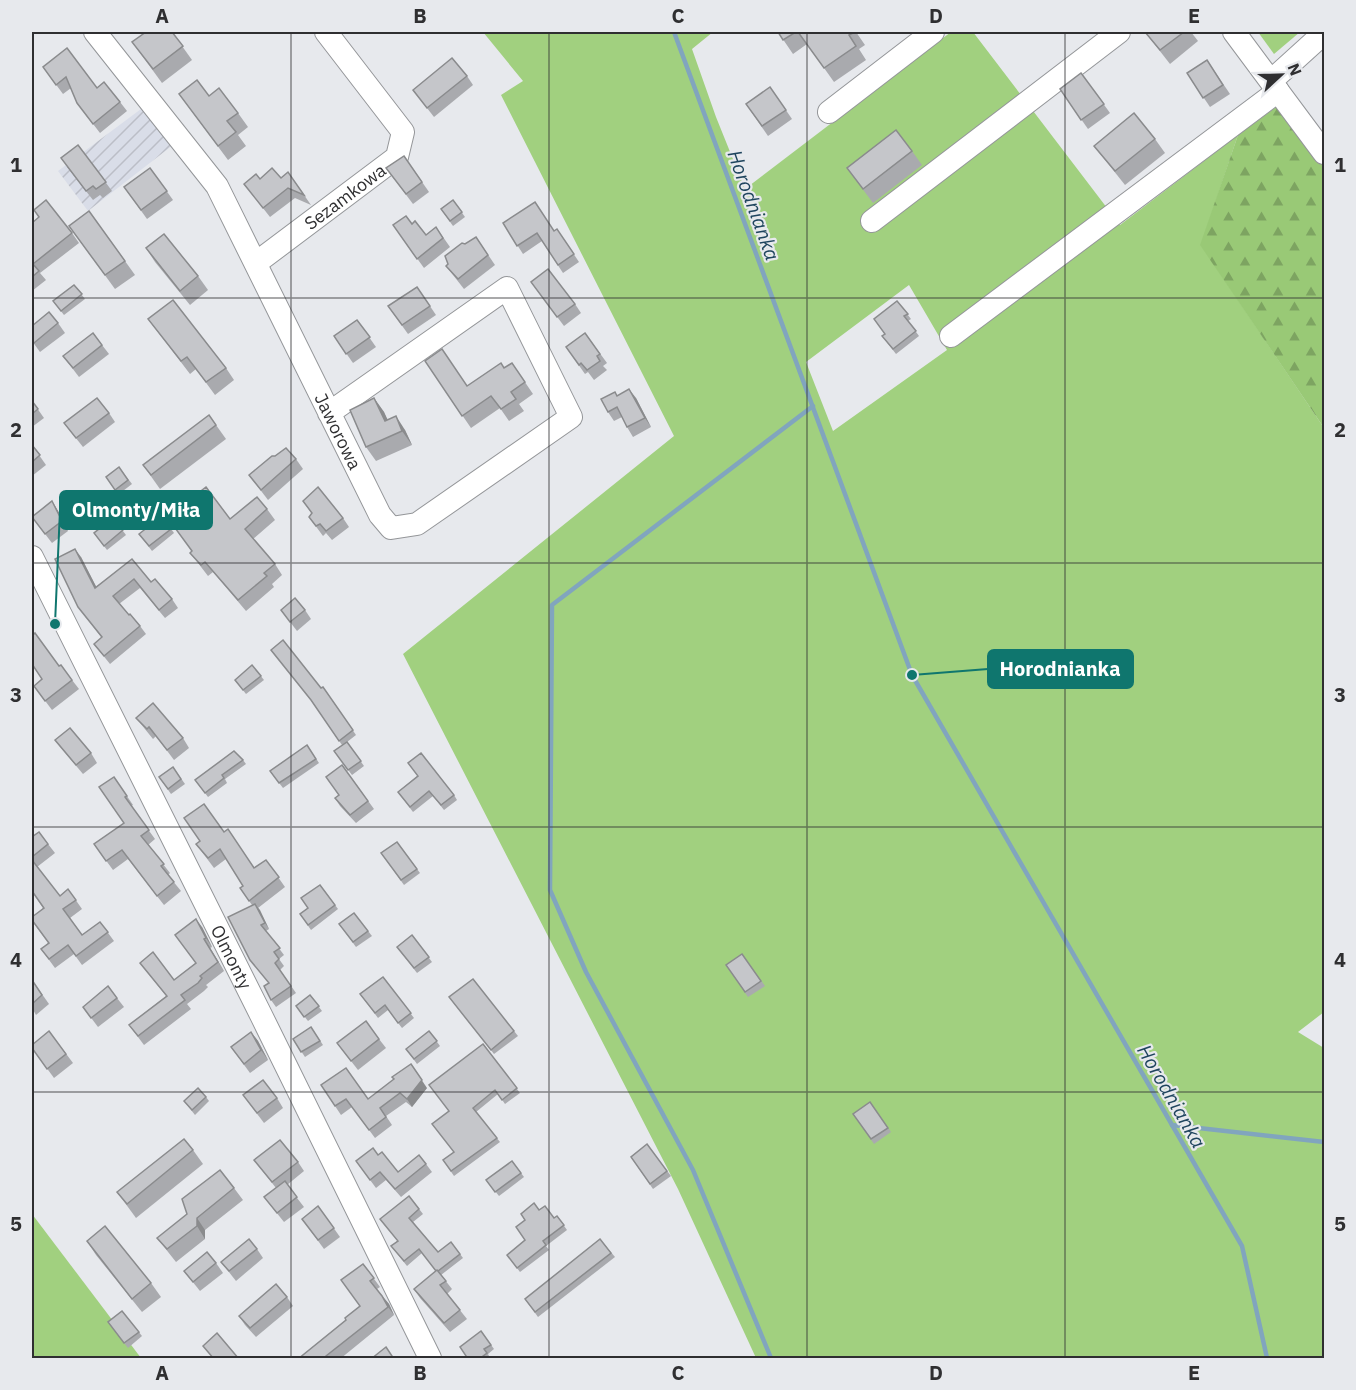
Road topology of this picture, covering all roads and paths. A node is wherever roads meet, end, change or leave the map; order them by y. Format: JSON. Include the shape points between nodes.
{"nodes":[{"id":1,"x":95,"y":32,"type":"edge"},
{"id":2,"x":326,"y":32,"type":"edge"},
{"id":3,"x":933,"y":32,"type":"edge"},
{"id":4,"x":1119,"y":32,"type":"edge"},
{"id":5,"x":1234,"y":32,"type":"edge"},
{"id":6,"x":1324,"y":33,"type":"edge"},
{"id":7,"x":1275,"y":86,"type":"junction"},
{"id":8,"x":829,"y":112,"type":"dead end"},
{"id":9,"x":1324,"y":153,"type":"edge"},
{"id":10,"x":872,"y":221,"type":"dead end"},
{"id":11,"x":256,"y":263,"type":"junction"},
{"id":12,"x":951,"y":336,"type":"dead end"},
{"id":13,"x":329,"y":412,"type":"junction"},
{"id":14,"x":32,"y":557,"type":"edge"},
{"id":15,"x":39,"y":590,"type":"edge"},
{"id":16,"x":430,"y":1359,"type":"edge"}],
"edges":[{"from":1,"to":11,"type":"street","name":"Jaworowa","via":[[217,186]]},
{"from":2,"to":11,"type":"street","name":"Sezamkowa","via":[[403,132],[397,157]]},
{"from":3,"to":8,"type":"street"},
{"from":4,"to":10,"type":"street"},
{"from":5,"to":7,"type":"street"},
{"from":6,"to":7,"type":"street"},
{"from":7,"to":9,"type":"street"},
{"from":7,"to":12,"type":"street"},
{"from":11,"to":13,"type":"street","name":"Jaworowa"},
{"from":13,"to":13,"type":"street","name":"Jaworowa","via":[[380,515],[391,528],[417,524],[571,417],[507,288]]},
{"from":14,"to":15,"type":"street","name":"Olmonty"},
{"from":15,"to":16,"type":"street","name":"Olmonty"}]}
